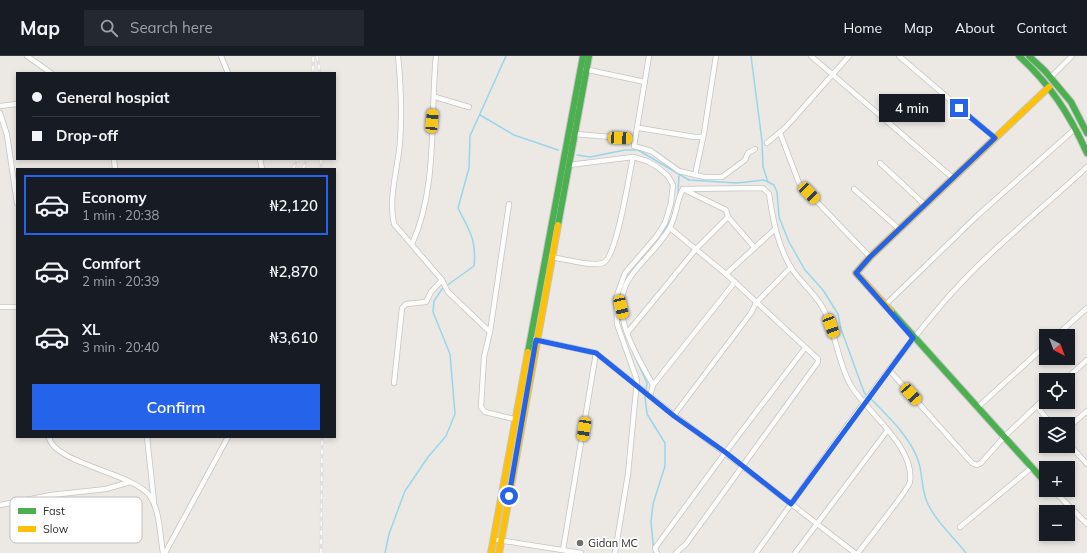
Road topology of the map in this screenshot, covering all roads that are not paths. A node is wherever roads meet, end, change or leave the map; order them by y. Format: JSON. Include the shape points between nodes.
{"nodes":[{"id":1,"x":27,"y":56,"type":"edge"},
{"id":2,"x":221,"y":56,"type":"edge"},
{"id":3,"x":398,"y":56,"type":"edge"},
{"id":4,"x":436,"y":56,"type":"edge"},
{"id":5,"x":583,"y":56,"type":"edge"},
{"id":6,"x":589,"y":56,"type":"edge"},
{"id":7,"x":649,"y":56,"type":"edge"},
{"id":8,"x":716,"y":56,"type":"edge"},
{"id":9,"x":811,"y":56,"type":"edge"},
{"id":10,"x":849,"y":56,"type":"edge"},
{"id":11,"x":899,"y":56,"type":"edge"},
{"id":12,"x":1019,"y":56,"type":"edge"},
{"id":13,"x":1028,"y":56,"type":"edge"},
{"id":14,"x":1072,"y":56,"type":"edge"},
{"id":15,"x":583,"y":69,"type":"junction"},
{"id":16,"x":50,"y":72,"type":"edge"},
{"id":17,"x":228,"y":72,"type":"edge"},
{"id":18,"x":833,"y":74,"type":"junction"},
{"id":19,"x":1050,"y":78,"type":"junction"},
{"id":20,"x":645,"y":82,"type":"junction"},
{"id":21,"x":1049,"y":87,"type":"junction"},
{"id":22,"x":435,"y":97,"type":"junction"},
{"id":23,"x":16,"y":104,"type":"edge"},
{"id":24,"x":0,"y":106,"type":"edge"},
{"id":25,"x":469,"y":107,"type":"dead end"},
{"id":26,"x":0,"y":113,"type":"edge"},
{"id":27,"x":638,"y":128,"type":"junction"},
{"id":28,"x":1076,"y":128,"type":"junction"},
{"id":29,"x":780,"y":133,"type":"junction"},
{"id":30,"x":1087,"y":133,"type":"edge"},
{"id":31,"x":574,"y":134,"type":"junction"},
{"id":32,"x":703,"y":137,"type":"junction"},
{"id":33,"x":995,"y":138,"type":"junction"},
{"id":34,"x":635,"y":139,"type":"junction"},
{"id":35,"x":767,"y":144,"type":"dead end"},
{"id":36,"x":755,"y":149,"type":"dead end"},
{"id":37,"x":1087,"y":154,"type":"edge"},
{"id":38,"x":633,"y":157,"type":"junction"},
{"id":39,"x":880,"y":163,"type":"dead end"},
{"id":40,"x":569,"y":165,"type":"junction"},
{"id":41,"x":1087,"y":168,"type":"edge"},
{"id":42,"x":695,"y":175,"type":"junction"},
{"id":43,"x":954,"y":178,"type":"junction"},
{"id":44,"x":683,"y":189,"type":"junction"},
{"id":45,"x":854,"y":189,"type":"dead end"},
{"id":46,"x":16,"y":196,"type":"edge"},
{"id":47,"x":509,"y":204,"type":"dead end"},
{"id":48,"x":925,"y":205,"type":"junction"},
{"id":49,"x":728,"y":217,"type":"junction"},
{"id":50,"x":670,"y":228,"type":"junction"},
{"id":51,"x":774,"y":230,"type":"junction"},
{"id":52,"x":899,"y":230,"type":"junction"},
{"id":53,"x":412,"y":244,"type":"junction"},
{"id":54,"x":754,"y":247,"type":"junction"},
{"id":55,"x":696,"y":249,"type":"junction"},
{"id":56,"x":551,"y":257,"type":"junction"},
{"id":57,"x":870,"y":257,"type":"junction"},
{"id":58,"x":790,"y":267,"type":"junction"},
{"id":59,"x":726,"y":274,"type":"junction"},
{"id":60,"x":443,"y":281,"type":"junction"},
{"id":61,"x":735,"y":282,"type":"junction"},
{"id":62,"x":756,"y":303,"type":"junction"},
{"id":63,"x":884,"y":306,"type":"junction"},
{"id":64,"x":0,"y":307,"type":"edge"},
{"id":65,"x":16,"y":307,"type":"edge"},
{"id":66,"x":1087,"y":308,"type":"edge"},
{"id":67,"x":1064,"y":329,"type":"edge"},
{"id":68,"x":490,"y":332,"type":"junction"},
{"id":69,"x":628,"y":332,"type":"junction"},
{"id":70,"x":913,"y":338,"type":"junction"},
{"id":71,"x":533,"y":339,"type":"junction"},
{"id":72,"x":805,"y":348,"type":"junction"},
{"id":73,"x":1039,"y":351,"type":"edge"},
{"id":74,"x":596,"y":353,"type":"junction"},
{"id":75,"x":1087,"y":360,"type":"edge"},
{"id":76,"x":890,"y":371,"type":"junction"},
{"id":77,"x":1073,"y":373,"type":"edge"},
{"id":78,"x":394,"y":383,"type":"dead end"},
{"id":79,"x":653,"y":385,"type":"junction"},
{"id":80,"x":637,"y":387,"type":"junction"},
{"id":81,"x":649,"y":395,"type":"junction"},
{"id":82,"x":864,"y":404,"type":"junction"},
{"id":83,"x":1037,"y":406,"type":"joint"},
{"id":84,"x":978,"y":408,"type":"junction"},
{"id":85,"x":1087,"y":411,"type":"edge"},
{"id":86,"x":674,"y":416,"type":"junction"},
{"id":87,"x":1046,"y":417,"type":"edge"},
{"id":88,"x":514,"y":418,"type":"junction"},
{"id":89,"x":1075,"y":422,"type":"edge"},
{"id":90,"x":887,"y":431,"type":"junction"},
{"id":91,"x":1004,"y":437,"type":"junction"},
{"id":92,"x":49,"y":438,"type":"edge"},
{"id":93,"x":147,"y":438,"type":"edge"},
{"id":94,"x":227,"y":438,"type":"edge"},
{"id":95,"x":1075,"y":451,"type":"edge"},
{"id":96,"x":725,"y":452,"type":"junction"},
{"id":97,"x":1087,"y":464,"type":"edge"},
{"id":98,"x":742,"y":466,"type":"junction"},
{"id":99,"x":1031,"y":468,"type":"junction"},
{"id":100,"x":1039,"y":476,"type":"edge"},
{"id":101,"x":130,"y":482,"type":"junction"},
{"id":102,"x":41,"y":497,"type":"edge"},
{"id":103,"x":1060,"y":497,"type":"edge"},
{"id":104,"x":10,"y":503,"type":"edge"},
{"id":105,"x":154,"y":504,"type":"junction"},
{"id":106,"x":791,"y":504,"type":"junction"},
{"id":107,"x":0,"y":505,"type":"edge"},
{"id":108,"x":817,"y":524,"type":"junction"},
{"id":109,"x":1087,"y":524,"type":"edge"},
{"id":110,"x":960,"y":527,"type":"dead end"},
{"id":111,"x":494,"y":540,"type":"junction"},
{"id":112,"x":501,"y":541,"type":"junction"},
{"id":113,"x":563,"y":550,"type":"junction"},
{"id":114,"x":164,"y":553,"type":"edge"},
{"id":115,"x":491,"y":553,"type":"edge"},
{"id":116,"x":499,"y":553,"type":"edge"},
{"id":117,"x":581,"y":553,"type":"edge"},
{"id":118,"x":615,"y":553,"type":"edge"},
{"id":119,"x":656,"y":553,"type":"edge"},
{"id":120,"x":676,"y":553,"type":"edge"},
{"id":121,"x":756,"y":553,"type":"edge"},
{"id":122,"x":796,"y":553,"type":"edge"},
{"id":123,"x":856,"y":553,"type":"edge"}],
"edges":[{"from":1,"to":16,"type":"street"},
{"from":2,"to":17,"type":"street"},
{"from":3,"to":53,"type":"street","via":[[402,100],[400,143],[391,212],[394,224]]},
{"from":4,"to":22,"type":"street"},
{"from":5,"to":15,"type":"main road"},
{"from":6,"to":15,"type":"main road"},
{"from":7,"to":20,"type":"street"},
{"from":8,"to":32,"type":"street"},
{"from":9,"to":18,"type":"street"},
{"from":10,"to":18,"type":"street"},
{"from":11,"to":33,"type":"street"},
{"from":12,"to":21,"type":"main road"},
{"from":13,"to":19,"type":"main road"},
{"from":14,"to":19,"type":"street"},
{"from":15,"to":20,"type":"street"},
{"from":15,"to":31,"type":"main road"},
{"from":15,"to":71,"type":"main road"},
{"from":18,"to":29,"type":"street"},
{"from":18,"to":43,"type":"street"},
{"from":19,"to":30,"type":"main road","via":[[1071,102]]},
{"from":20,"to":27,"type":"street"},
{"from":21,"to":28,"type":"main road","via":[[1068,112]]},
{"from":21,"to":33,"type":"main road"},
{"from":22,"to":25,"type":"street"},
{"from":22,"to":53,"type":"street","via":[[426,201]]},
{"from":23,"to":24,"type":"street"},
{"from":26,"to":46,"type":"street","via":[[7,135]]},
{"from":27,"to":32,"type":"street"},
{"from":27,"to":34,"type":"street"},
{"from":28,"to":37,"type":"main road"},
{"from":28,"to":63,"type":"street","via":[[978,216]]},
{"from":29,"to":35,"type":"street"},
{"from":29,"to":57,"type":"street","via":[[798,183]]},
{"from":31,"to":34,"type":"street"},
{"from":31,"to":40,"type":"main road"},
{"from":32,"to":42,"type":"street"},
{"from":33,"to":43,"type":"main road"},
{"from":34,"to":42,"type":"street","via":[[634,146],[651,151],[679,171]]},
{"from":36,"to":42,"type":"street","via":[[722,177]]},
{"from":38,"to":40,"type":"street"},
{"from":38,"to":56,"type":"street","via":[[618,235],[609,259],[604,263],[594,264]]},
{"from":38,"to":80,"type":"street","via":[[656,166],[668,176],[673,185],[665,223],[625,273],[616,298],[617,324],[636,374]]},
{"from":39,"to":48,"type":"street"},
{"from":40,"to":56,"type":"main road"},
{"from":41,"to":70,"type":"street","via":[[975,270]]},
{"from":43,"to":48,"type":"main road"},
{"from":44,"to":49,"type":"street","via":[[726,210]]},
{"from":44,"to":50,"type":"street"},
{"from":44,"to":51,"type":"street","via":[[762,188],[769,194]]},
{"from":45,"to":52,"type":"street"},
{"from":47,"to":68,"type":"street"},
{"from":48,"to":52,"type":"main road"},
{"from":49,"to":54,"type":"street"},
{"from":49,"to":55,"type":"street"},
{"from":50,"to":55,"type":"street"},
{"from":50,"to":69,"type":"street","via":[[628,281],[621,307]]},
{"from":51,"to":54,"type":"street"},
{"from":51,"to":58,"type":"street"},
{"from":52,"to":57,"type":"main road"},
{"from":53,"to":60,"type":"street"},
{"from":54,"to":59,"type":"street"},
{"from":55,"to":59,"type":"street"},
{"from":55,"to":69,"type":"street"},
{"from":56,"to":71,"type":"main road"},
{"from":57,"to":63,"type":"main road","via":[[856,271],[856,276]]},
{"from":58,"to":62,"type":"street"},
{"from":58,"to":82,"type":"street","via":[[822,305],[849,382]]},
{"from":59,"to":61,"type":"street"},
{"from":60,"to":68,"type":"street","via":[[448,292]]},
{"from":60,"to":78,"type":"street","via":[[431,292],[426,302],[406,304],[402,308]]},
{"from":61,"to":62,"type":"street"},
{"from":61,"to":79,"type":"street"},
{"from":62,"to":72,"type":"street"},
{"from":62,"to":86,"type":"street","via":[[751,314]]},
{"from":63,"to":70,"type":"main road"},
{"from":64,"to":65,"type":"street"},
{"from":66,"to":67,"type":"street"},
{"from":68,"to":88,"type":"street","via":[[484,357],[481,407],[486,412]]},
{"from":69,"to":79,"type":"street"},
{"from":70,"to":76,"type":"street"},
{"from":70,"to":84,"type":"main road"},
{"from":71,"to":74,"type":"street"},
{"from":71,"to":88,"type":"main road"},
{"from":71,"to":112,"type":"main road"},
{"from":72,"to":96,"type":"street"},
{"from":72,"to":98,"type":"street","via":[[818,360],[818,364]]},
{"from":73,"to":84,"type":"street"},
{"from":74,"to":80,"type":"street"},
{"from":74,"to":113,"type":"street"},
{"from":75,"to":77,"type":"street"},
{"from":76,"to":82,"type":"street"},
{"from":76,"to":91,"type":"street","via":[[972,463],[981,463]]},
{"from":79,"to":81,"type":"street"},
{"from":80,"to":81,"type":"street"},
{"from":80,"to":118,"type":"street","via":[[628,474]]},
{"from":81,"to":86,"type":"street"},
{"from":82,"to":90,"type":"street"},
{"from":82,"to":106,"type":"street"},
{"from":83,"to":87,"type":"street"},
{"from":83,"to":91,"type":"street"},
{"from":84,"to":91,"type":"main road"},
{"from":85,"to":89,"type":"street"},
{"from":86,"to":96,"type":"street"},
{"from":88,"to":111,"type":"main road"},
{"from":90,"to":108,"type":"street"},
{"from":90,"to":123,"type":"street","via":[[905,454],[910,468],[910,484]]},
{"from":91,"to":99,"type":"main road"},
{"from":92,"to":101,"type":"street","via":[[66,455]]},
{"from":93,"to":105,"type":"street"},
{"from":94,"to":114,"type":"street"},
{"from":95,"to":97,"type":"street"},
{"from":96,"to":98,"type":"street"},
{"from":96,"to":119,"type":"street","via":[[656,548]]},
{"from":98,"to":106,"type":"street"},
{"from":98,"to":120,"type":"street","via":[[686,544]]},
{"from":99,"to":100,"type":"main road"},
{"from":99,"to":110,"type":"street"},
{"from":101,"to":102,"type":"street","via":[[106,489]]},
{"from":101,"to":105,"type":"street","via":[[143,489]]},
{"from":103,"to":109,"type":"street"},
{"from":104,"to":107,"type":"street"},
{"from":105,"to":114,"type":"street"},
{"from":106,"to":108,"type":"street"},
{"from":106,"to":121,"type":"street"},
{"from":108,"to":122,"type":"street"},
{"from":108,"to":123,"type":"street"},
{"from":111,"to":112,"type":"street"},
{"from":111,"to":115,"type":"main road"},
{"from":112,"to":113,"type":"street"},
{"from":112,"to":116,"type":"main road"},
{"from":113,"to":117,"type":"street"}]}
